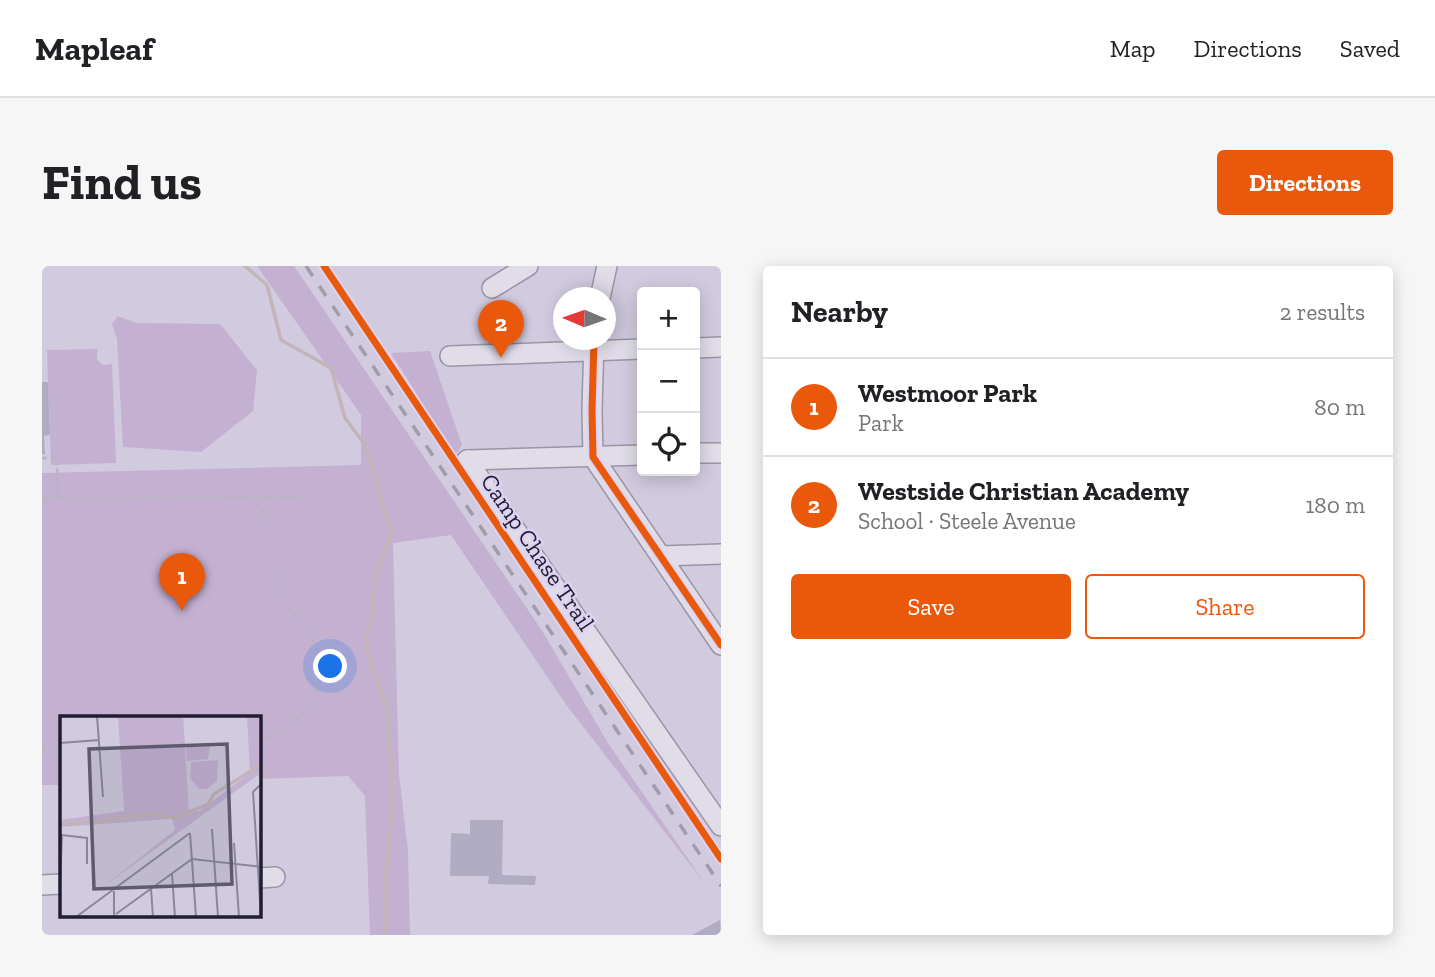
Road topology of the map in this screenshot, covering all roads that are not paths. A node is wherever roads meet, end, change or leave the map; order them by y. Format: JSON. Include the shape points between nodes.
{"nodes":[{"id":1,"x":528,"y":266,"type":"edge"},
{"id":2,"x":607,"y":266,"type":"edge"},
{"id":3,"x":602,"y":287,"type":"edge"},
{"id":4,"x":492,"y":288,"type":"dead end"},
{"id":5,"x":616,"y":347,"type":"edge"},
{"id":6,"x":721,"y":347,"type":"edge"},
{"id":7,"x":553,"y":348,"type":"edge"},
{"id":8,"x":700,"y":348,"type":"edge"},
{"id":9,"x":637,"y":349,"type":"edge"},
{"id":10,"x":594,"y":350,"type":"edge"},
{"id":11,"x":450,"y":356,"type":"dead end"},
{"id":12,"x":700,"y":453,"type":"edge"},
{"id":13,"x":721,"y":453,"type":"edge"},
{"id":14,"x":637,"y":455,"type":"edge"},
{"id":15,"x":593,"y":457,"type":"junction"},
{"id":16,"x":721,"y":554,"type":"edge"},
{"id":17,"x":661,"y":556,"type":"junction"},
{"id":18,"x":721,"y":645,"type":"edge"},
{"id":19,"x":721,"y":826,"type":"edge"},
{"id":20,"x":60,"y":884,"type":"edge"},
{"id":21,"x":42,"y":885,"type":"edge"}],
"edges":[{"from":1,"to":4,"type":"street"},
{"from":2,"to":3,"type":"street"},
{"from":5,"to":9,"type":"street"},
{"from":6,"to":8,"type":"street"},
{"from":7,"to":11,"type":"street"},
{"from":10,"to":15,"type":"street"},
{"from":12,"to":13,"type":"street"},
{"from":14,"to":15,"type":"street"},
{"from":15,"to":17,"type":"street"},
{"from":15,"to":19,"type":"street","via":[[467,460]]},
{"from":16,"to":17,"type":"street"},
{"from":17,"to":18,"type":"street"},
{"from":20,"to":21,"type":"street"}]}
